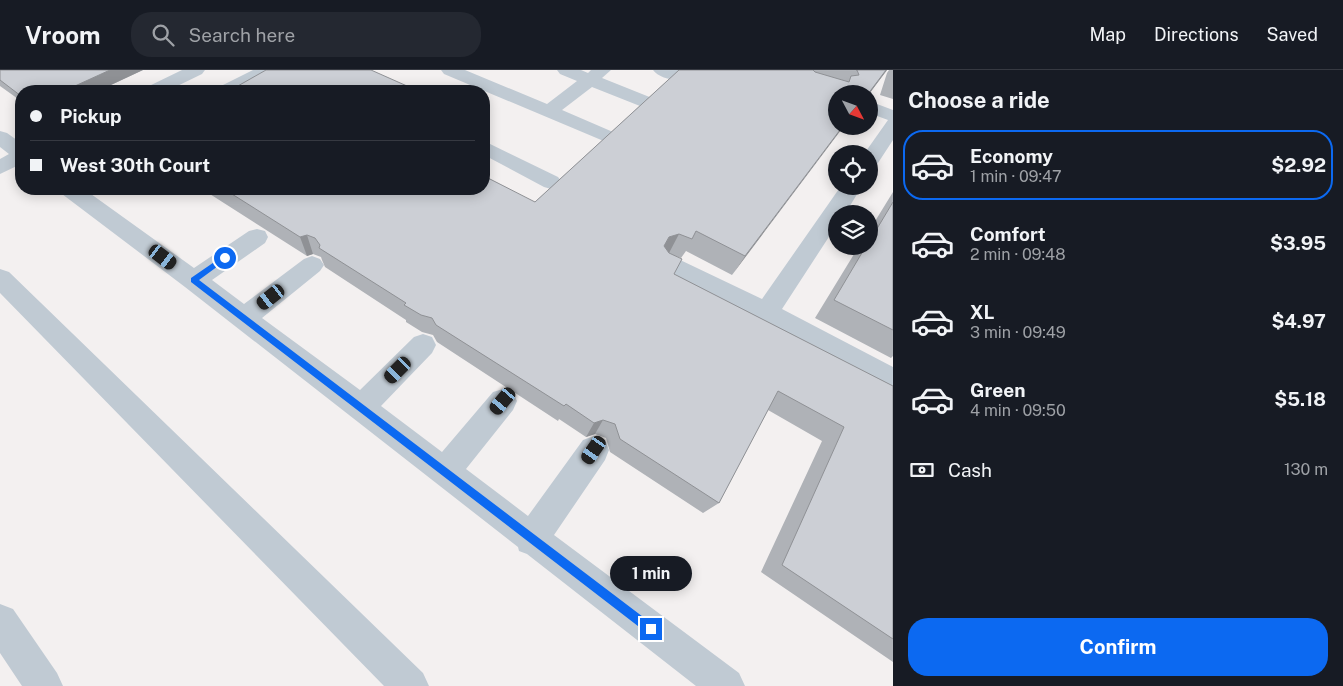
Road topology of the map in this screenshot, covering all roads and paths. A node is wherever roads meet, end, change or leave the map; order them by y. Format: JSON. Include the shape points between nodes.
{"nodes":[{"id":1,"x":450,"y":70,"type":"edge"},
{"id":2,"x":566,"y":70,"type":"edge"},
{"id":3,"x":264,"y":71,"type":"edge"},
{"id":4,"x":596,"y":75,"type":"edge"},
{"id":5,"x":206,"y":83,"type":"edge"},
{"id":6,"x":193,"y":85,"type":"edge"},
{"id":7,"x":477,"y":85,"type":"edge"},
{"id":8,"x":490,"y":91,"type":"edge"},
{"id":9,"x":645,"y":102,"type":"edge"},
{"id":10,"x":878,"y":110,"type":"edge"},
{"id":11,"x":548,"y":112,"type":"junction"},
{"id":12,"x":893,"y":116,"type":"edge"},
{"id":13,"x":893,"y":125,"type":"edge"},
{"id":14,"x":606,"y":136,"type":"edge"},
{"id":15,"x":0,"y":137,"type":"edge"},
{"id":16,"x":878,"y":148,"type":"edge"},
{"id":17,"x":15,"y":150,"type":"edge"},
{"id":18,"x":490,"y":150,"type":"edge"},
{"id":19,"x":15,"y":158,"type":"edge"},
{"id":20,"x":0,"y":167,"type":"edge"},
{"id":21,"x":552,"y":182,"type":"dead end"},
{"id":22,"x":78,"y":195,"type":"edge"},
{"id":23,"x":846,"y":195,"type":"edge"},
{"id":24,"x":257,"y":236,"type":"dead end"},
{"id":25,"x":668,"y":264,"type":"edge"},
{"id":26,"x":312,"y":265,"type":"dead end"},
{"id":27,"x":0,"y":278,"type":"edge"},
{"id":28,"x":194,"y":280,"type":"junction"},
{"id":29,"x":766,"y":314,"type":"junction"},
{"id":30,"x":243,"y":319,"type":"junction"},
{"id":31,"x":423,"y":345,"type":"dead end"},
{"id":32,"x":893,"y":380,"type":"edge"},
{"id":33,"x":503,"y":401,"type":"dead end"},
{"id":34,"x":361,"y":408,"type":"junction"},
{"id":35,"x":594,"y":450,"type":"dead end"},
{"id":36,"x":445,"y":472,"type":"junction"},
{"id":37,"x":531,"y":539,"type":"junction"},
{"id":38,"x":0,"y":622,"type":"edge"},
{"id":39,"x":44,"y":686,"type":"edge"},
{"id":40,"x":410,"y":686,"type":"edge"},
{"id":41,"x":726,"y":686,"type":"edge"}],
"edges":[{"from":1,"to":7,"type":"street"},
{"from":2,"to":4,"type":"street"},
{"from":3,"to":5,"type":"street"},
{"from":4,"to":9,"type":"street"},
{"from":4,"to":11,"type":"street"},
{"from":5,"to":6,"type":"street"},
{"from":8,"to":11,"type":"street"},
{"from":10,"to":12,"type":"street"},
{"from":11,"to":14,"type":"street"},
{"from":13,"to":16,"type":"street"},
{"from":15,"to":17,"type":"street"},
{"from":18,"to":21,"type":"street"},
{"from":19,"to":20,"type":"street"},
{"from":22,"to":28,"type":"street"},
{"from":23,"to":29,"type":"street"},
{"from":24,"to":28,"type":"street"},
{"from":25,"to":29,"type":"street"},
{"from":26,"to":30,"type":"street"},
{"from":27,"to":40,"type":"street"},
{"from":28,"to":30,"type":"street"},
{"from":29,"to":32,"type":"street"},
{"from":30,"to":34,"type":"street"},
{"from":31,"to":34,"type":"street"},
{"from":33,"to":36,"type":"street"},
{"from":34,"to":36,"type":"street"},
{"from":35,"to":37,"type":"street"},
{"from":36,"to":37,"type":"street"},
{"from":37,"to":41,"type":"street"},
{"from":38,"to":39,"type":"street"}]}
